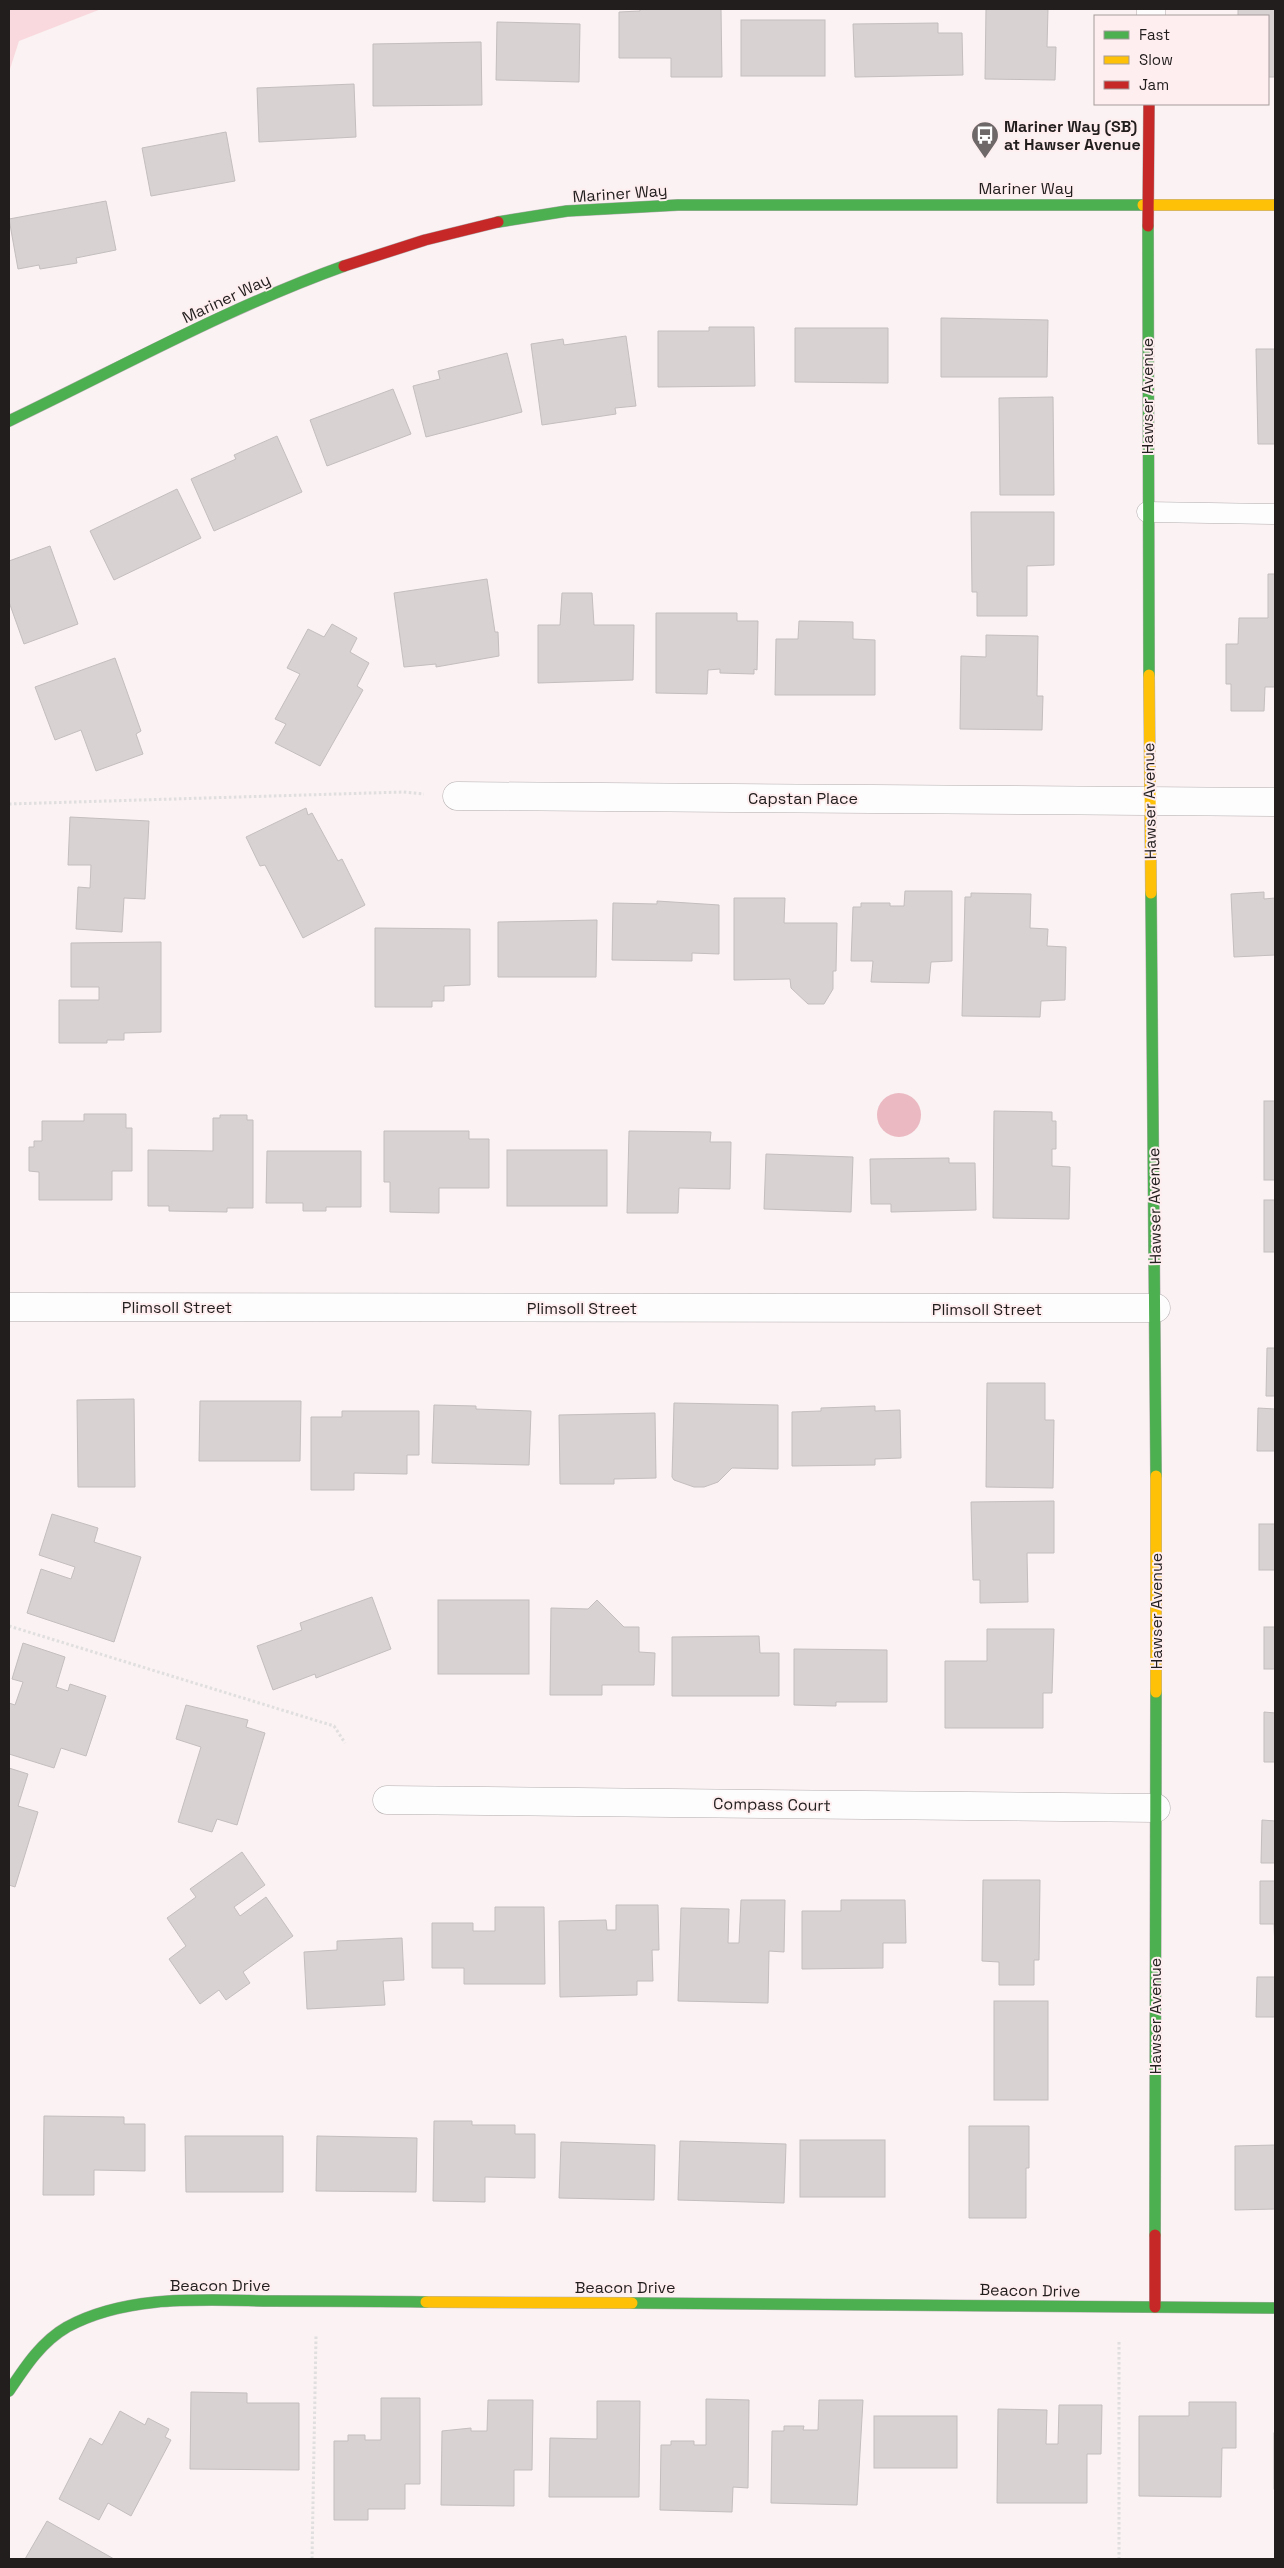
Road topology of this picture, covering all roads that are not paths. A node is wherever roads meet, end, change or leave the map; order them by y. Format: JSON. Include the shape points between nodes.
{"nodes":[{"id":1,"x":1149,"y":105,"type":"edge"},
{"id":2,"x":1147,"y":205,"type":"junction"},
{"id":3,"x":1275,"y":205,"type":"edge"},
{"id":4,"x":9,"y":421,"type":"edge"},
{"id":5,"x":1147,"y":512,"type":"junction"},
{"id":6,"x":1275,"y":514,"type":"edge"},
{"id":7,"x":457,"y":796,"type":"road end"},
{"id":8,"x":1149,"y":800,"type":"junction"},
{"id":9,"x":1275,"y":802,"type":"edge"},
{"id":10,"x":9,"y":1307,"type":"edge"},
{"id":11,"x":1156,"y":1308,"type":"junction"},
{"id":12,"x":387,"y":1800,"type":"dead end"},
{"id":13,"x":1156,"y":1808,"type":"junction"},
{"id":14,"x":1155,"y":2307,"type":"junction"},
{"id":15,"x":1275,"y":2308,"type":"edge"},
{"id":16,"x":9,"y":2391,"type":"edge"}],
"edges":[{"from":1,"to":2,"type":"street","name":"Hawser Avenue"},
{"from":2,"to":3,"type":"street","name":"Mariner Way"},
{"from":2,"to":4,"type":"street","name":"Mariner Way","via":[[911,203],[614,207],[496,223],[350,262],[281,290]]},
{"from":2,"to":5,"type":"street","name":"Hawser Avenue"},
{"from":5,"to":6,"type":"lane"},
{"from":5,"to":8,"type":"street","name":"Hawser Avenue"},
{"from":7,"to":8,"type":"street","name":"Capstan Place"},
{"from":8,"to":9,"type":"street","name":"Capstan Place"},
{"from":8,"to":11,"type":"street","name":"Hawser Avenue"},
{"from":10,"to":11,"type":"street","name":"Plimsoll Street"},
{"from":11,"to":13,"type":"street","name":"Hawser Avenue"},
{"from":12,"to":13,"type":"street","name":"Compass Court"},
{"from":13,"to":14,"type":"street","name":"Hawser Avenue"},
{"from":14,"to":15,"type":"street","name":"Beacon Drive"},
{"from":14,"to":16,"type":"street","name":"Beacon Drive","via":[[147,2302],[105,2309],[61,2330],[43,2345]]}]}
